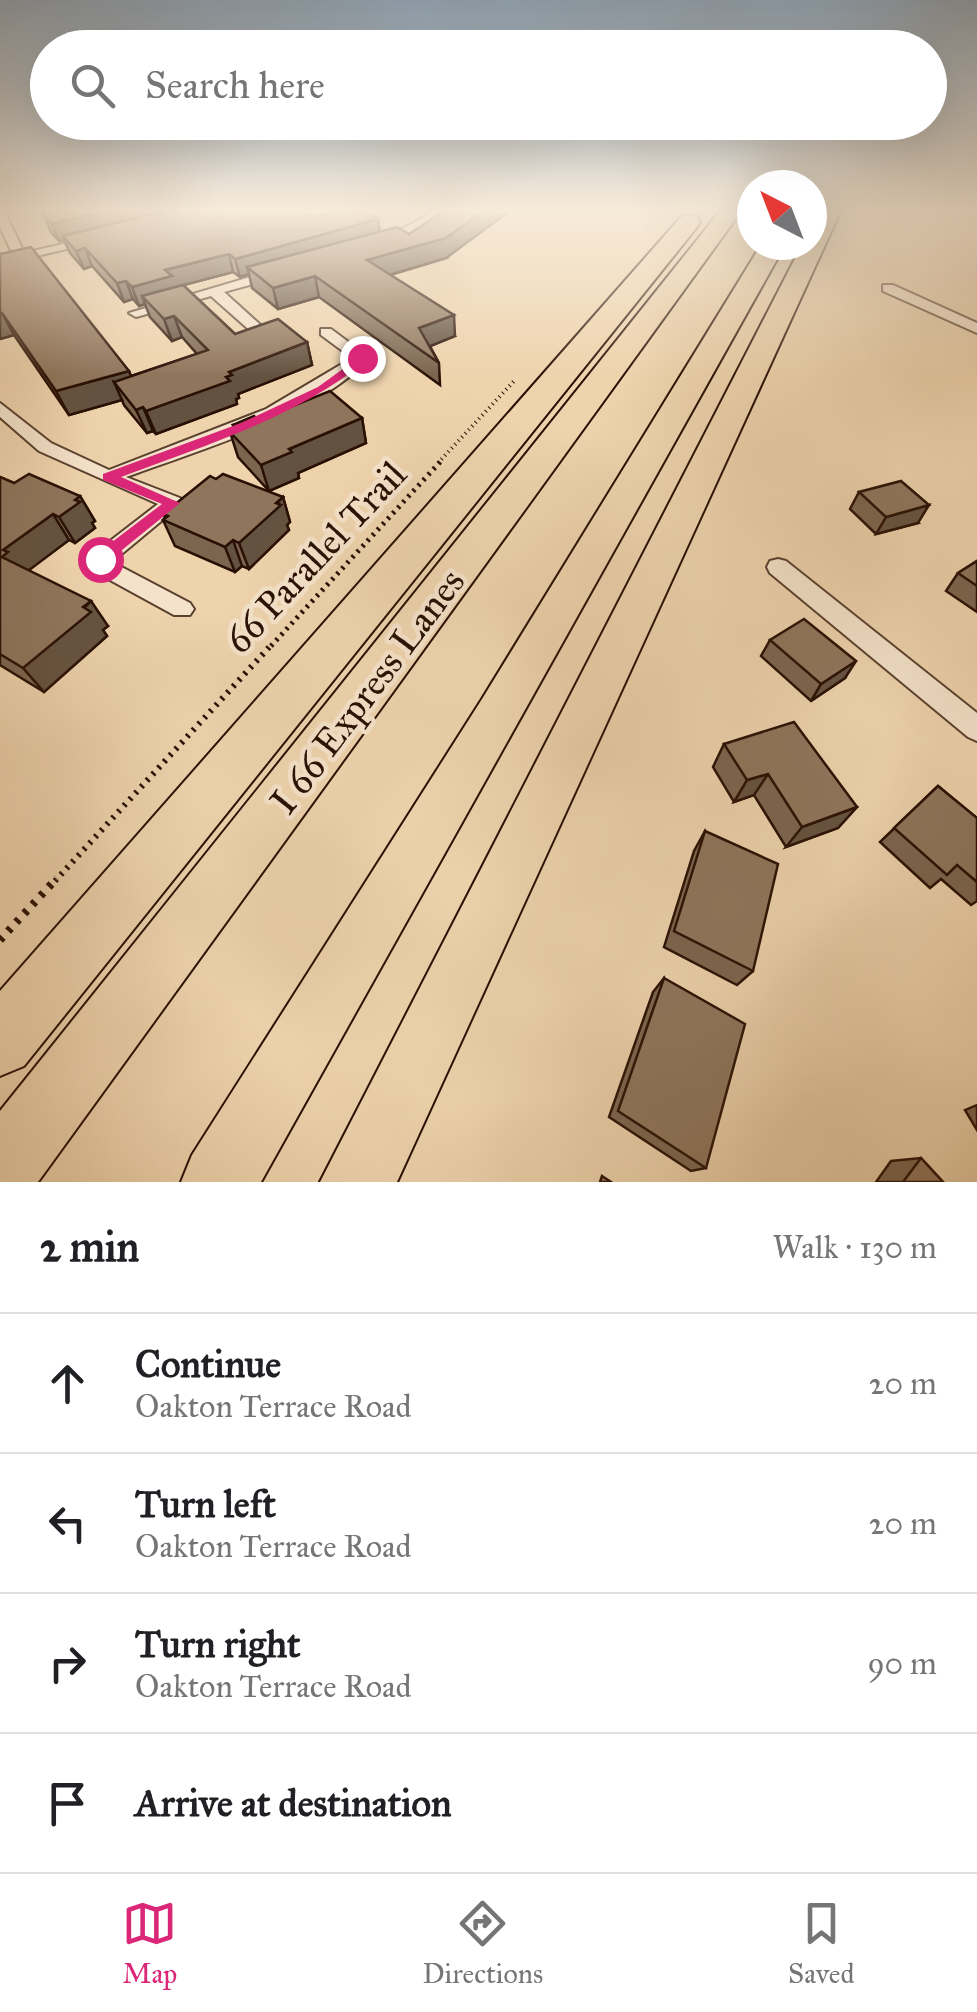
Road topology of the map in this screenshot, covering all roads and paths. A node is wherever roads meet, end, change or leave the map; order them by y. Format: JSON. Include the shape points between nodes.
{"nodes":[{"id":1,"x":653,"y":265,"type":"edge"},
{"id":2,"x":690,"y":265,"type":"edge"},
{"id":3,"x":760,"y":265,"type":"edge"},
{"id":4,"x":804,"y":265,"type":"edge"},
{"id":5,"x":288,"y":270,"type":"edge"},
{"id":6,"x":888,"y":288,"type":"dead end"},
{"id":7,"x":214,"y":291,"type":"junction"},
{"id":8,"x":136,"y":313,"type":"dead end"},
{"id":9,"x":977,"y":329,"type":"edge"},
{"id":10,"x":260,"y":332,"type":"edge"},
{"id":11,"x":326,"y":332,"type":"dead end"},
{"id":12,"x":526,"y":369,"type":"dead end"},
{"id":13,"x":0,"y":408,"type":"edge"},
{"id":14,"x":108,"y":477,"type":"junction"},
{"id":15,"x":778,"y":567,"type":"dead end"},
{"id":16,"x":182,"y":609,"type":"dead end"},
{"id":17,"x":977,"y":730,"type":"edge"},
{"id":18,"x":0,"y":940,"type":"edge"},
{"id":19,"x":0,"y":1042,"type":"edge"},
{"id":20,"x":0,"y":1171,"type":"edge"},
{"id":21,"x":218,"y":1182,"type":"edge"},
{"id":22,"x":358,"y":1182,"type":"edge"}],
"edges":[{"from":1,"to":19,"type":"highway"},
{"from":2,"to":20,"type":"highway","name":"I 66 Express Lanes"},
{"from":3,"to":21,"type":"highway"},
{"from":4,"to":22,"type":"highway"},
{"from":5,"to":7,"type":"street"},
{"from":6,"to":9,"type":"street"},
{"from":7,"to":8,"type":"street"},
{"from":7,"to":10,"type":"street"},
{"from":11,"to":14,"type":"street","via":[[362,358],[322,390]]},
{"from":12,"to":18,"type":"path","name":"66 Parallel Trail"},
{"from":13,"to":14,"type":"street","via":[[45,447]]},
{"from":14,"to":16,"type":"street","via":[[173,503],[96,563]]},
{"from":15,"to":17,"type":"street"}]}
